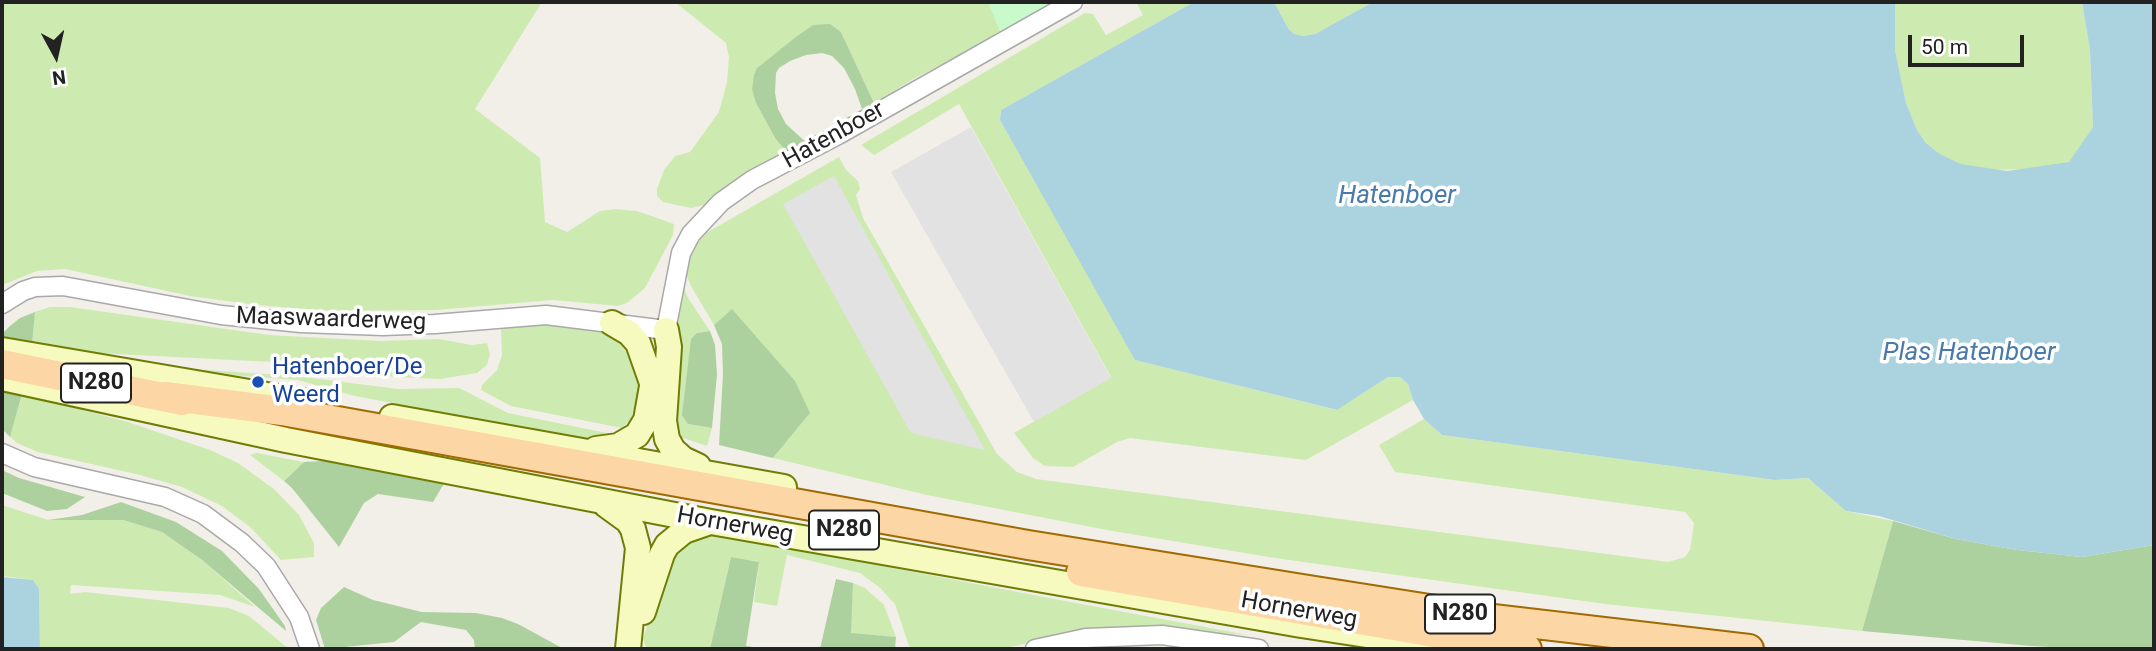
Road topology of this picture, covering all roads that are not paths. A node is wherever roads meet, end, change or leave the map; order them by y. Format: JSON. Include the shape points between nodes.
{"nodes":[{"id":1,"x":1073,"y":2,"type":"edge"},
{"id":2,"x":2,"y":304,"type":"edge"},
{"id":3,"x":612,"y":323,"type":"junction"},
{"id":4,"x":666,"y":330,"type":"junction"},
{"id":5,"x":2,"y":350,"type":"edge"},
{"id":6,"x":17,"y":370,"type":"edge"},
{"id":7,"x":652,"y":383,"type":"junction"},
{"id":8,"x":164,"y":396,"type":"junction"},
{"id":9,"x":582,"y":450,"type":"junction"},
{"id":10,"x":2,"y":453,"type":"edge"},
{"id":11,"x":718,"y":475,"type":"junction"},
{"id":12,"x":599,"y":501,"type":"junction"},
{"id":13,"x":711,"y":522,"type":"junction"},
{"id":14,"x":1172,"y":567,"type":"junction"},
{"id":15,"x":310,"y":649,"type":"edge"},
{"id":16,"x":630,"y":649,"type":"edge"},
{"id":17,"x":1035,"y":649,"type":"edge"},
{"id":18,"x":1259,"y":649,"type":"edge"},
{"id":19,"x":1472,"y":649,"type":"edge"},
{"id":20,"x":1527,"y":649,"type":"edge"},
{"id":21,"x":1749,"y":649,"type":"edge"}],
"edges":[{"from":1,"to":4,"type":"street","name":"Hatenboer","via":[[752,180],[722,202],[691,234],[681,254]]},
{"from":2,"to":3,"type":"street","name":"Maaswaarderweg","via":[[35,287],[63,286],[221,315],[301,323],[383,326],[545,315]]},
{"from":3,"to":4,"type":"street","name":"Maaswaarderweg"},
{"from":3,"to":7,"type":"main road","via":[[638,343]]},
{"from":4,"to":7,"type":"main road"},
{"from":4,"to":11,"type":"main road","via":[[667,439],[683,459]]},
{"from":5,"to":6,"type":"main road","name":"Hornerweg","number":"N280"},
{"from":6,"to":8,"type":"main road","name":"Hornerweg","number":"N280"},
{"from":6,"to":9,"type":"main road","name":"Hornerweg","number":"N280"},
{"from":6,"to":12,"type":"main road","name":"Hornerweg","number":"N280","via":[[286,440]]},
{"from":7,"to":9,"type":"main road","via":[[646,420],[637,435],[618,446]]},
{"from":8,"to":14,"type":"main road","name":"Hornerweg","number":"N280","via":[[282,411]]},
{"from":8,"to":20,"type":"main road","name":"Hornerweg","number":"N280","via":[[277,425],[602,486]]},
{"from":9,"to":11,"type":"main road","name":"Hornerweg","number":"N280"},
{"from":10,"to":15,"type":"street","via":[[34,467],[165,497],[203,514],[266,566],[299,617]]},
{"from":11,"to":14,"type":"main road","name":"Hornerweg","number":"N280","via":[[1033,532]]},
{"from":12,"to":13,"type":"main road","name":"Hornerweg","number":"N280"},
{"from":12,"to":16,"type":"main road","via":[[628,521],[638,548]]},
{"from":13,"to":16,"type":"main road","via":[[684,531],[667,545]]},
{"from":13,"to":19,"type":"main road","name":"Hornerweg","number":"N280","via":[[1419,645]]},
{"from":14,"to":21,"type":"main road","name":"Hornerweg","number":"N280","via":[[1493,619]]},
{"from":17,"to":18,"type":"street","name":"Hornerweg","via":[[1086,638],[1162,635]]}]}
